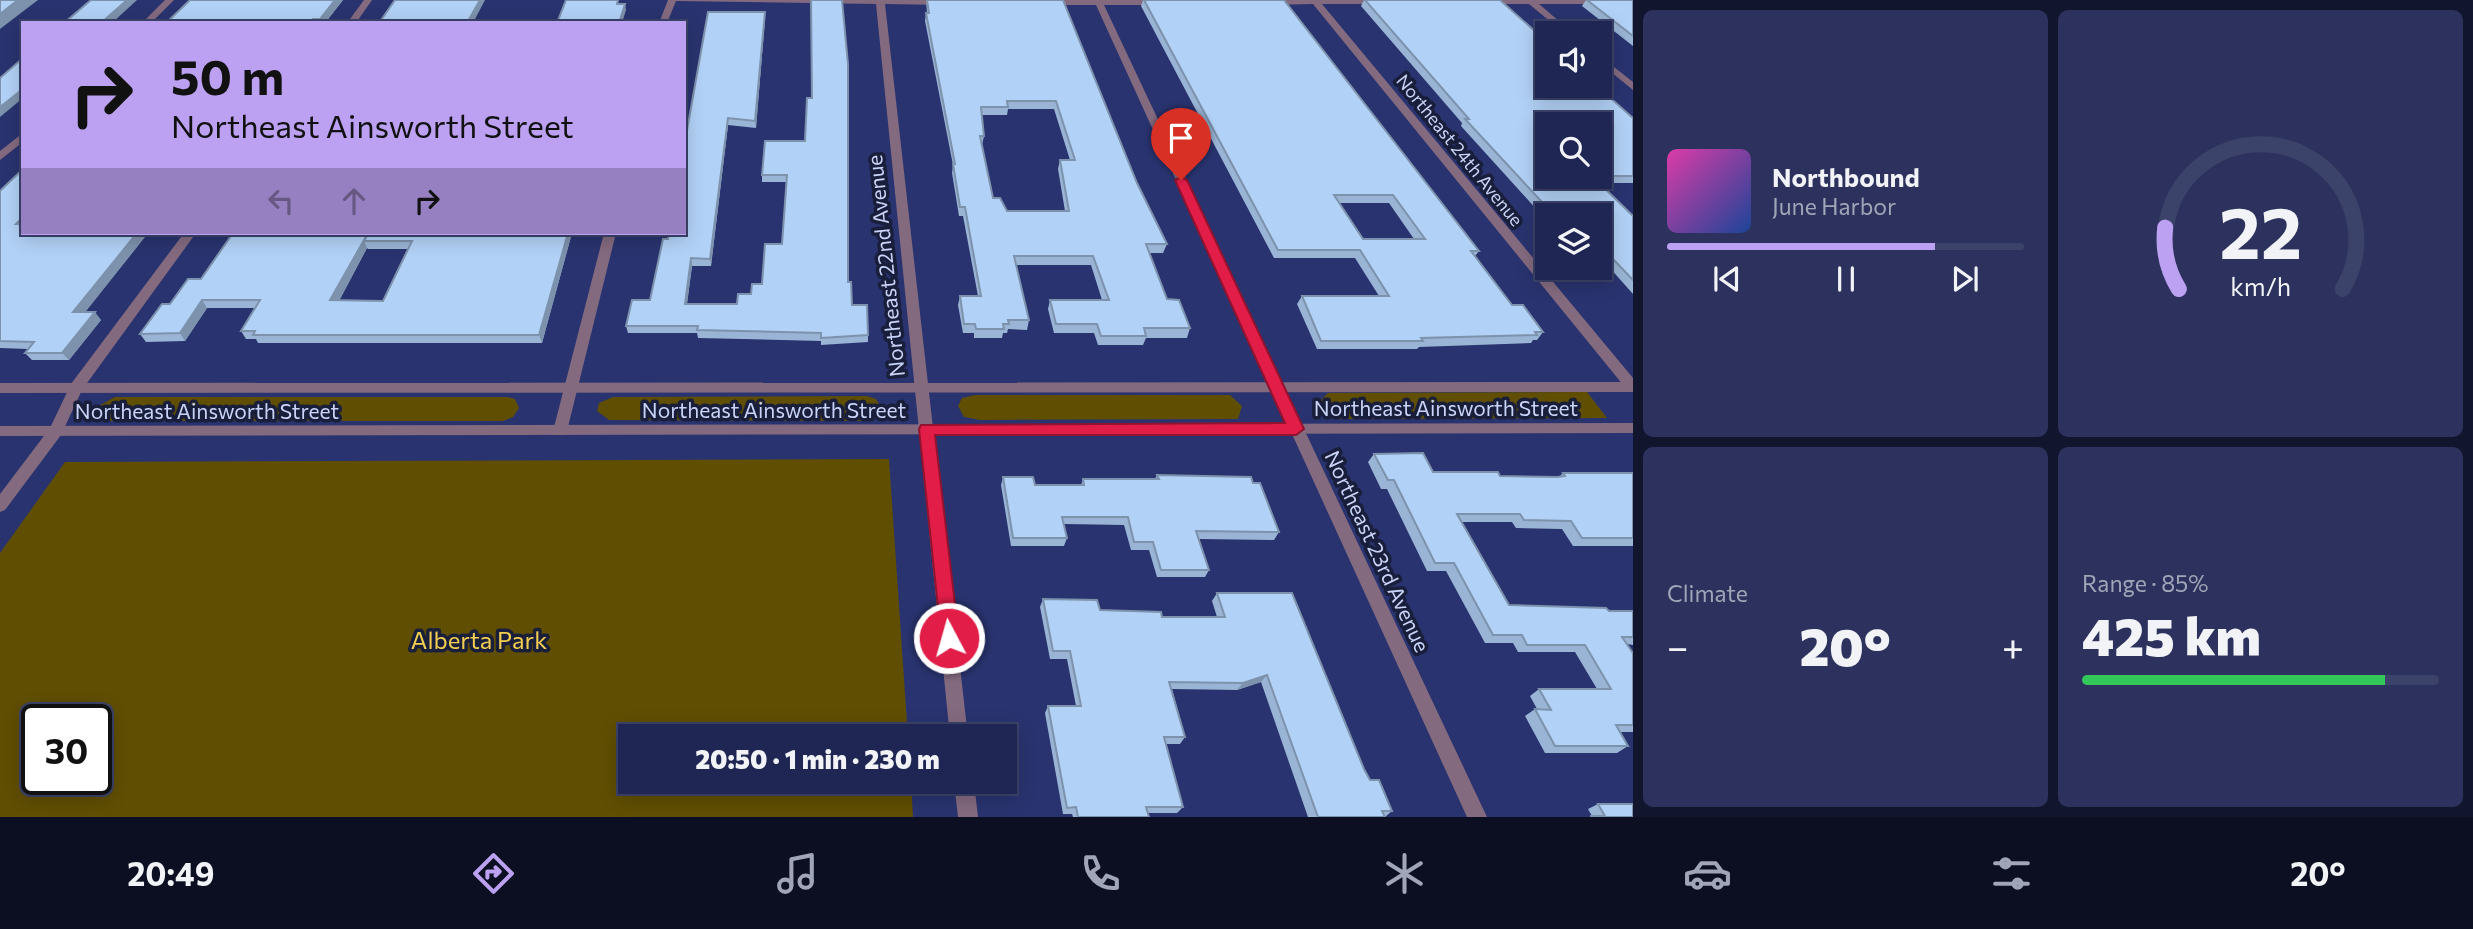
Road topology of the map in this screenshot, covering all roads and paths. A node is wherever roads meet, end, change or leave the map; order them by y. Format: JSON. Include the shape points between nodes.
{"nodes":[{"id":1,"x":170,"y":0,"type":"edge"},
{"id":2,"x":368,"y":0,"type":"edge"},
{"id":3,"x":672,"y":0,"type":"edge"},
{"id":4,"x":679,"y":0,"type":"edge"},
{"id":5,"x":881,"y":1,"type":"edge"},
{"id":6,"x":1098,"y":1,"type":"edge"},
{"id":7,"x":1315,"y":1,"type":"edge"},
{"id":8,"x":1395,"y":1,"type":"edge"},
{"id":9,"x":1474,"y":1,"type":"edge"},
{"id":10,"x":1531,"y":1,"type":"edge"},
{"id":11,"x":1633,"y":1,"type":"edge"},
{"id":12,"x":956,"y":2,"type":"edge"},
{"id":13,"x":1030,"y":2,"type":"edge"},
{"id":14,"x":1170,"y":2,"type":"edge"},
{"id":15,"x":1261,"y":2,"type":"edge"},
{"id":16,"x":148,"y":21,"type":"edge"},
{"id":17,"x":352,"y":21,"type":"edge"},
{"id":18,"x":664,"y":21,"type":"edge"},
{"id":19,"x":1555,"y":21,"type":"edge"},
{"id":20,"x":1612,"y":69,"type":"edge"},
{"id":21,"x":1633,"y":87,"type":"edge"},
{"id":22,"x":21,"y":138,"type":"edge"},
{"id":23,"x":0,"y":157,"type":"edge"},
{"id":24,"x":189,"y":235,"type":"edge"},
{"id":25,"x":609,"y":235,"type":"edge"},
{"id":26,"x":1633,"y":387,"type":"edge"},
{"id":27,"x":0,"y":388,"type":"edge"},
{"id":28,"x":76,"y":388,"type":"junction"},
{"id":29,"x":921,"y":388,"type":"junction"},
{"id":30,"x":1278,"y":388,"type":"junction"},
{"id":31,"x":570,"y":389,"type":"junction"},
{"id":32,"x":1633,"y":428,"type":"edge"},
{"id":33,"x":927,"y":429,"type":"junction"},
{"id":34,"x":1296,"y":429,"type":"junction"},
{"id":35,"x":0,"y":431,"type":"edge"},
{"id":36,"x":56,"y":431,"type":"junction"},
{"id":37,"x":561,"y":431,"type":"junction"},
{"id":38,"x":0,"y":506,"type":"edge"},
{"id":39,"x":958,"y":724,"type":"edge"},
{"id":40,"x":965,"y":794,"type":"edge"},
{"id":41,"x":968,"y":817,"type":"edge"},
{"id":42,"x":1477,"y":817,"type":"edge"}],
"edges":[{"from":1,"to":16,"type":"street"},
{"from":2,"to":17,"type":"street"},
{"from":3,"to":18,"type":"street"},
{"from":4,"to":5,"type":"street"},
{"from":5,"to":12,"type":"street"},
{"from":5,"to":29,"type":"street","name":"Northeast 22nd Avenue"},
{"from":6,"to":13,"type":"street"},
{"from":6,"to":14,"type":"street"},
{"from":6,"to":30,"type":"street","name":"Northeast 23rd Avenue"},
{"from":7,"to":8,"type":"street"},
{"from":7,"to":15,"type":"street"},
{"from":7,"to":26,"type":"street","name":"Northeast 24th Avenue"},
{"from":9,"to":10,"type":"street"},
{"from":10,"to":11,"type":"street"},
{"from":10,"to":19,"type":"street"},
{"from":20,"to":21,"type":"street"},
{"from":22,"to":23,"type":"street"},
{"from":24,"to":28,"type":"street"},
{"from":25,"to":31,"type":"street"},
{"from":26,"to":30,"type":"street","name":"Northeast Ainsworth Street"},
{"from":27,"to":28,"type":"street","name":"Northeast Ainsworth Street"},
{"from":28,"to":31,"type":"street","name":"Northeast Ainsworth Street"},
{"from":28,"to":36,"type":"street"},
{"from":29,"to":30,"type":"street","name":"Northeast Ainsworth Street"},
{"from":29,"to":31,"type":"street","name":"Northeast Ainsworth Street"},
{"from":29,"to":33,"type":"street","name":"Northeast 22nd Avenue"},
{"from":30,"to":34,"type":"street","name":"Northeast 23rd Avenue"},
{"from":31,"to":37,"type":"street"},
{"from":32,"to":34,"type":"street","name":"Northeast Ainsworth Street"},
{"from":33,"to":34,"type":"street","name":"Northeast Ainsworth Street"},
{"from":33,"to":37,"type":"street","name":"Northeast Ainsworth Street"},
{"from":33,"to":39,"type":"street","name":"Northeast 22nd Avenue"},
{"from":34,"to":42,"type":"street","name":"Northeast 23rd Avenue"},
{"from":35,"to":36,"type":"street","name":"Northeast Ainsworth Street"},
{"from":36,"to":37,"type":"street","name":"Northeast Ainsworth Street"},
{"from":36,"to":38,"type":"street"},
{"from":40,"to":41,"type":"street"}]}
